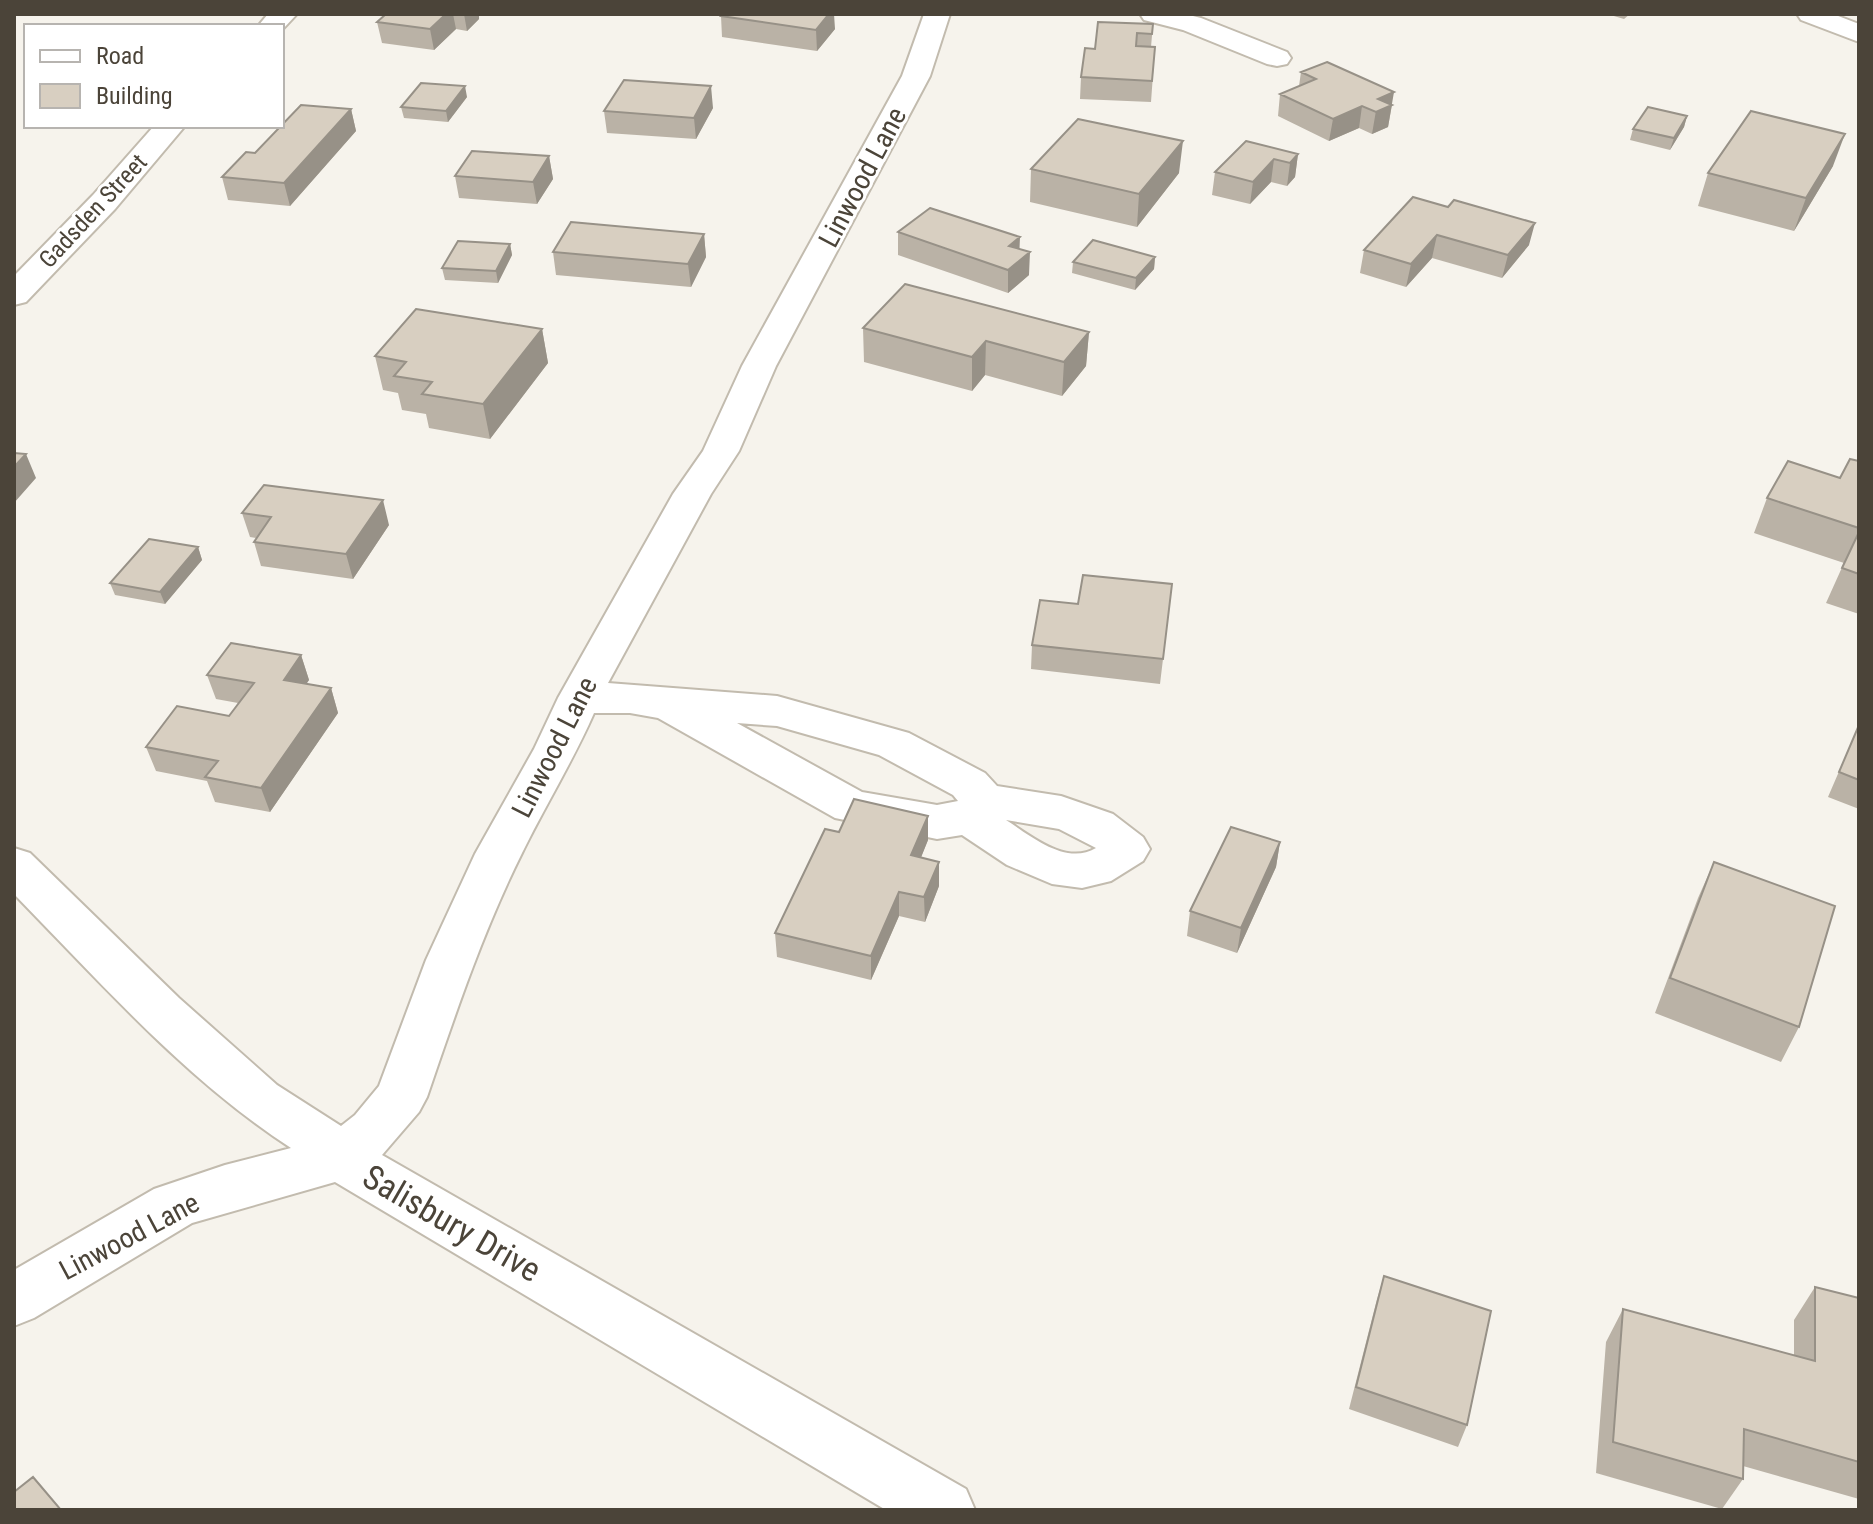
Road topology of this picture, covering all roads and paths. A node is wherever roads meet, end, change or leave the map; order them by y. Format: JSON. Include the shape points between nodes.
{"nodes":[{"id":1,"x":937,"y":14,"type":"edge"},
{"id":2,"x":1153,"y":14,"type":"edge"},
{"id":3,"x":1810,"y":14,"type":"edge"},
{"id":4,"x":1859,"y":34,"type":"edge"},
{"id":5,"x":1277,"y":58,"type":"dead end"},
{"id":6,"x":168,"y":128,"type":"edge"},
{"id":7,"x":14,"y":295,"type":"edge"},
{"id":8,"x":579,"y":698,"type":"junction"},
{"id":9,"x":669,"y":705,"type":"junction"},
{"id":10,"x":14,"y":865,"type":"edge"},
{"id":11,"x":340,"y":1158,"type":"junction"},
{"id":12,"x":14,"y":1300,"type":"edge"},
{"id":13,"x":944,"y":1510,"type":"edge"}],
"edges":[{"from":1,"to":8,"type":"street","name":"Linwood Lane","via":[[916,76],[759,366],[721,451]]},
{"from":2,"to":5,"type":"street"},
{"from":3,"to":4,"type":"street"},
{"from":6,"to":7,"type":"street","name":"Gadsden Street"},
{"from":8,"to":9,"type":"street"},
{"from":8,"to":11,"type":"street","name":"Linwood Lane","via":[[450,960],[401,1097],[374,1131]]},
{"from":9,"to":9,"type":"street","via":[[851,806],[937,822],[977,810],[969,784],[894,744],[777,711]]},
{"from":10,"to":11,"type":"street","name":"Salisbury Drive","via":[[161,1012],[259,1100]]},
{"from":11,"to":12,"type":"street","name":"Linwood Lane","via":[[173,1206]]},
{"from":11,"to":13,"type":"street","name":"Salisbury Drive"}]}
